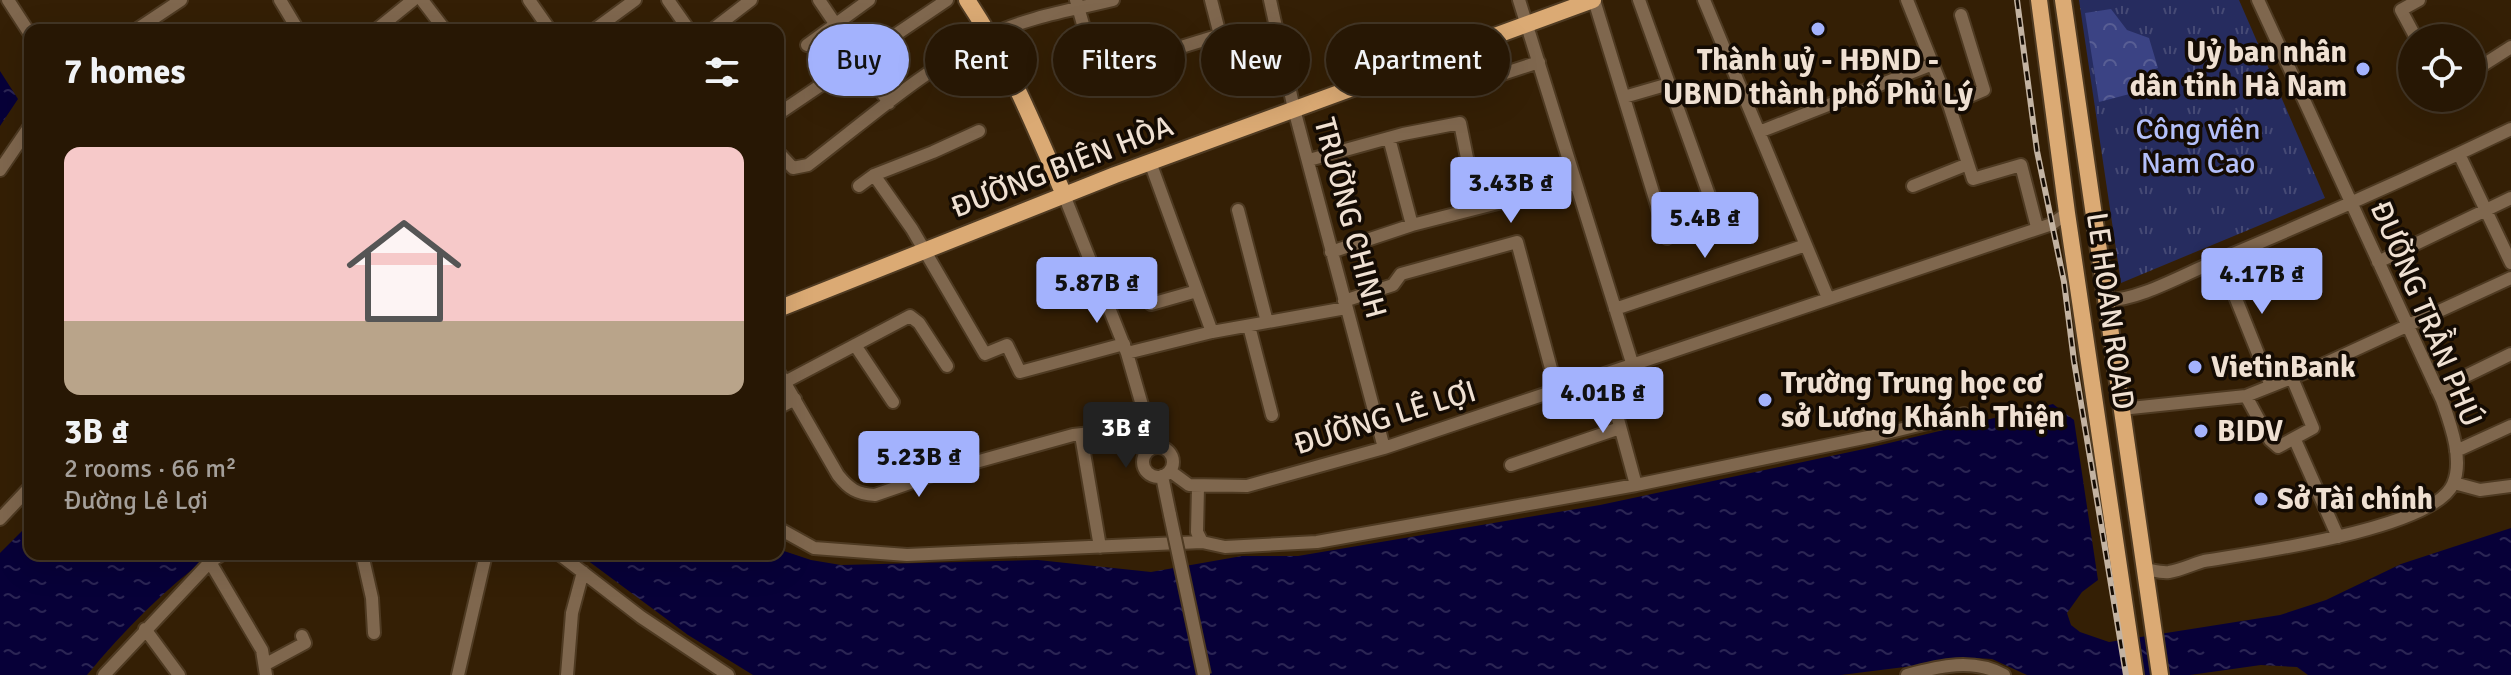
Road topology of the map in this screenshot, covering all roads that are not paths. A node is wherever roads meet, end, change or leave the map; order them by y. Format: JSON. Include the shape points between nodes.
{"nodes":[{"id":1,"x":8,"y":0,"type":"edge"},
{"id":2,"x":181,"y":0,"type":"edge"},
{"id":3,"x":280,"y":0,"type":"edge"},
{"id":4,"x":413,"y":0,"type":"edge"},
{"id":5,"x":422,"y":0,"type":"edge"},
{"id":6,"x":529,"y":0,"type":"edge"},
{"id":7,"x":635,"y":0,"type":"edge"},
{"id":8,"x":668,"y":0,"type":"edge"},
{"id":9,"x":751,"y":0,"type":"edge"},
{"id":10,"x":819,"y":0,"type":"edge"},
{"id":11,"x":869,"y":0,"type":"edge"},
{"id":12,"x":947,"y":0,"type":"edge"},
{"id":13,"x":967,"y":0,"type":"edge"},
{"id":14,"x":1113,"y":0,"type":"edge"},
{"id":15,"x":1211,"y":0,"type":"edge"},
{"id":16,"x":1270,"y":0,"type":"edge"},
{"id":17,"x":1519,"y":0,"type":"edge"},
{"id":18,"x":1594,"y":0,"type":"edge"},
{"id":19,"x":1639,"y":0,"type":"edge"},
{"id":20,"x":1704,"y":0,"type":"edge"},
{"id":21,"x":1907,"y":0,"type":"edge"},
{"id":22,"x":2039,"y":0,"type":"edge"},
{"id":23,"x":2063,"y":0,"type":"edge"},
{"id":24,"x":2258,"y":0,"type":"edge"},
{"id":25,"x":2419,"y":0,"type":"edge"},
{"id":26,"x":1078,"y":4,"type":"edge"},
{"id":27,"x":1961,"y":15,"type":"dead end"},
{"id":28,"x":1527,"y":23,"type":"junction"},
{"id":29,"x":145,"y":24,"type":"edge"},
{"id":30,"x":294,"y":24,"type":"edge"},
{"id":31,"x":383,"y":24,"type":"edge"},
{"id":32,"x":440,"y":24,"type":"edge"},
{"id":33,"x":546,"y":24,"type":"edge"},
{"id":34,"x":602,"y":24,"type":"edge"},
{"id":35,"x":685,"y":24,"type":"edge"},
{"id":36,"x":720,"y":24,"type":"edge"},
{"id":37,"x":836,"y":24,"type":"joint"},
{"id":38,"x":983,"y":24,"type":"edge"},
{"id":39,"x":1021,"y":24,"type":"edge"},
{"id":40,"x":2408,"y":24,"type":"edge"},
{"id":41,"x":24,"y":25,"type":"edge"},
{"id":42,"x":909,"y":25,"type":"edge"},
{"id":43,"x":2511,"y":47,"type":"edge"},
{"id":44,"x":1539,"y":62,"type":"junction"},
{"id":45,"x":2486,"y":63,"type":"edge"},
{"id":46,"x":1933,"y":64,"type":"junction"},
{"id":47,"x":1510,"y":72,"type":"edge"},
{"id":48,"x":925,"y":76,"type":"edge"},
{"id":49,"x":1669,"y":84,"type":"junction"},
{"id":50,"x":808,"y":94,"type":"edge"},
{"id":51,"x":884,"y":96,"type":"edge"},
{"id":52,"x":1021,"y":96,"type":"edge"},
{"id":53,"x":1624,"y":97,"type":"junction"},
{"id":54,"x":889,"y":103,"type":"junction"},
{"id":55,"x":1949,"y":105,"type":"junction"},
{"id":56,"x":1294,"y":109,"type":"junction"},
{"id":57,"x":784,"y":110,"type":"edge"},
{"id":58,"x":2511,"y":129,"type":"edge"},
{"id":59,"x":979,"y":131,"type":"dead end"},
{"id":60,"x":1759,"y":132,"type":"junction"},
{"id":61,"x":24,"y":135,"type":"edge"},
{"id":62,"x":1389,"y":138,"type":"junction"},
{"id":63,"x":2459,"y":154,"type":"junction"},
{"id":64,"x":784,"y":158,"type":"edge"},
{"id":65,"x":1309,"y":160,"type":"junction"},
{"id":66,"x":1150,"y":162,"type":"junction"},
{"id":67,"x":1968,"y":164,"type":"junction"},
{"id":68,"x":0,"y":170,"type":"edge"},
{"id":69,"x":874,"y":175,"type":"junction"},
{"id":70,"x":1576,"y":183,"type":"junction"},
{"id":71,"x":859,"y":186,"type":"dead end"},
{"id":72,"x":1913,"y":186,"type":"dead end"},
{"id":73,"x":1064,"y":195,"type":"junction"},
{"id":74,"x":2511,"y":198,"type":"edge"},
{"id":75,"x":2351,"y":204,"type":"junction"},
{"id":76,"x":1477,"y":208,"type":"junction"},
{"id":77,"x":2091,"y":209,"type":"junction"},
{"id":78,"x":1238,"y":210,"type":"dead end"},
{"id":79,"x":2485,"y":211,"type":"junction"},
{"id":80,"x":2067,"y":213,"type":"junction"},
{"id":81,"x":1719,"y":223,"type":"dead end"},
{"id":82,"x":1412,"y":225,"type":"junction"},
{"id":83,"x":2037,"y":227,"type":"junction"},
{"id":84,"x":1667,"y":238,"type":"dead end"},
{"id":85,"x":1806,"y":245,"type":"junction"},
{"id":86,"x":924,"y":252,"type":"junction"},
{"id":87,"x":1331,"y":252,"type":"junction"},
{"id":88,"x":2220,"y":259,"type":"junction"},
{"id":89,"x":2378,"y":262,"type":"junction"},
{"id":90,"x":2511,"y":263,"type":"edge"},
{"id":91,"x":2511,"y":278,"type":"edge"},
{"id":92,"x":1197,"y":291,"type":"junction"},
{"id":93,"x":1828,"y":298,"type":"junction"},
{"id":94,"x":2105,"y":301,"type":"junction"},
{"id":95,"x":1151,"y":304,"type":"dead end"},
{"id":96,"x":1345,"y":304,"type":"junction"},
{"id":97,"x":784,"y":307,"type":"edge"},
{"id":98,"x":1615,"y":309,"type":"junction"},
{"id":99,"x":1267,"y":322,"type":"junction"},
{"id":100,"x":1249,"y":326,"type":"junction"},
{"id":101,"x":2408,"y":326,"type":"junction"},
{"id":102,"x":1212,"y":332,"type":"junction"},
{"id":103,"x":855,"y":345,"type":"junction"},
{"id":104,"x":1125,"y":349,"type":"junction"},
{"id":105,"x":2511,"y":354,"type":"edge"},
{"id":106,"x":947,"y":366,"type":"dead end"},
{"id":107,"x":1633,"y":366,"type":"junction"},
{"id":108,"x":1606,"y":375,"type":"junction"},
{"id":109,"x":784,"y":376,"type":"edge"},
{"id":110,"x":2292,"y":378,"type":"junction"},
{"id":111,"x":784,"y":382,"type":"edge"},
{"id":112,"x":2271,"y":386,"type":"junction"},
{"id":113,"x":2437,"y":390,"type":"junction"},
{"id":114,"x":1557,"y":391,"type":"junction"},
{"id":115,"x":2246,"y":396,"type":"junction"},
{"id":116,"x":795,"y":399,"type":"junction"},
{"id":117,"x":893,"y":402,"type":"dead end"},
{"id":118,"x":784,"y":405,"type":"edge"},
{"id":119,"x":2121,"y":409,"type":"junction"},
{"id":120,"x":1964,"y":414,"type":"dead end"},
{"id":121,"x":1272,"y":415,"type":"dead end"},
{"id":122,"x":2511,"y":426,"type":"edge"},
{"id":123,"x":1620,"y":428,"type":"junction"},
{"id":124,"x":1081,"y":435,"type":"junction"},
{"id":125,"x":2295,"y":440,"type":"junction"},
{"id":126,"x":1151,"y":448,"type":"junction"},
{"id":127,"x":1384,"y":448,"type":"junction"},
{"id":128,"x":2456,"y":451,"type":"junction"},
{"id":129,"x":1511,"y":465,"type":"dead end"},
{"id":130,"x":1166,"y":473,"type":"junction"},
{"id":131,"x":2454,"y":483,"type":"junction"},
{"id":132,"x":1636,"y":485,"type":"junction"},
{"id":133,"x":2511,"y":486,"type":"edge"},
{"id":134,"x":1198,"y":487,"type":"junction"},
{"id":135,"x":24,"y":493,"type":"edge"},
{"id":136,"x":0,"y":519,"type":"edge"},
{"id":137,"x":784,"y":531,"type":"edge"},
{"id":138,"x":2338,"y":537,"type":"junction"},
{"id":139,"x":1202,"y":542,"type":"junction"},
{"id":140,"x":1100,"y":547,"type":"junction"},
{"id":141,"x":213,"y":560,"type":"edge"},
{"id":142,"x":363,"y":560,"type":"edge"},
{"id":143,"x":485,"y":560,"type":"edge"},
{"id":144,"x":567,"y":560,"type":"edge"},
{"id":145,"x":210,"y":562,"type":"junction"},
{"id":146,"x":2144,"y":569,"type":"junction"},
{"id":147,"x":583,"y":572,"type":"junction"},
{"id":148,"x":2120,"y":572,"type":"junction"},
{"id":149,"x":145,"y":629,"type":"junction"},
{"id":150,"x":374,"y":633,"type":"dead end"},
{"id":151,"x":302,"y":636,"type":"dead end"},
{"id":152,"x":266,"y":670,"type":"edge"},
{"id":153,"x":722,"y":673,"type":"edge"},
{"id":154,"x":104,"y":675,"type":"edge"},
{"id":155,"x":179,"y":675,"type":"edge"},
{"id":156,"x":458,"y":675,"type":"edge"},
{"id":157,"x":567,"y":675,"type":"edge"},
{"id":158,"x":1204,"y":675,"type":"edge"},
{"id":159,"x":1907,"y":675,"type":"edge"},
{"id":160,"x":2004,"y":675,"type":"edge"},
{"id":161,"x":2135,"y":675,"type":"edge"},
{"id":162,"x":2160,"y":675,"type":"edge"}],
"edges":[{"from":1,"to":41,"type":"street"},
{"from":2,"to":29,"type":"street"},
{"from":3,"to":30,"type":"street"},
{"from":4,"to":31,"type":"street"},
{"from":5,"to":32,"type":"street"},
{"from":6,"to":33,"type":"street"},
{"from":7,"to":34,"type":"street"},
{"from":8,"to":35,"type":"street"},
{"from":9,"to":36,"type":"street"},
{"from":10,"to":37,"type":"street"},
{"from":11,"to":37,"type":"street"},
{"from":12,"to":42,"type":"street"},
{"from":13,"to":38,"type":"main road"},
{"from":14,"to":26,"type":"street"},
{"from":15,"to":26,"type":"street","via":[[1220,35],[1097,73]]},
{"from":16,"to":56,"type":"street","name":"TRƯỜNG CHINH"},
{"from":17,"to":28,"type":"street"},
{"from":18,"to":28,"type":"main road","name":"ĐƯỜNG BIÊN HÒA"},
{"from":18,"to":53,"type":"street"},
{"from":19,"to":49,"type":"street"},
{"from":20,"to":60,"type":"street"},
{"from":21,"to":46,"type":"street"},
{"from":22,"to":80,"type":"main road","name":"LE HOAN ROAD"},
{"from":23,"to":77,"type":"main road","name":"LE HOAN ROAD"},
{"from":24,"to":75,"type":"street","name":"ĐƯỜNG TRẦN PHÚ"},
{"from":25,"to":40,"type":"street","via":[[2401,10]]},
{"from":26,"to":39,"type":"street"},
{"from":27,"to":55,"type":"street","via":[[1984,90]]},
{"from":28,"to":44,"type":"street"},
{"from":28,"to":56,"type":"main road","name":"ĐƯỜNG BIÊN HÒA"},
{"from":43,"to":45,"type":"street"},
{"from":44,"to":47,"type":"street"},
{"from":44,"to":70,"type":"street"},
{"from":46,"to":55,"type":"street"},
{"from":46,"to":60,"type":"street"},
{"from":48,"to":54,"type":"street"},
{"from":49,"to":53,"type":"street"},
{"from":49,"to":81,"type":"street"},
{"from":50,"to":57,"type":"street"},
{"from":51,"to":54,"type":"street"},
{"from":52,"to":73,"type":"main road"},
{"from":53,"to":84,"type":"street"},
{"from":54,"to":64,"type":"street","via":[[808,165],[793,168]]},
{"from":55,"to":67,"type":"street"},
{"from":56,"to":65,"type":"street","name":"TRƯỜNG CHINH"},
{"from":56,"to":66,"type":"main road","name":"ĐƯỜNG BIÊN HÒA"},
{"from":58,"to":63,"type":"street"},
{"from":59,"to":69,"type":"street"},
{"from":60,"to":85,"type":"street"},
{"from":61,"to":68,"type":"street"},
{"from":62,"to":65,"type":"street"},
{"from":62,"to":76,"type":"street","via":[[1460,123]]},
{"from":62,"to":82,"type":"street"},
{"from":63,"to":75,"type":"street"},
{"from":63,"to":79,"type":"street"},
{"from":65,"to":87,"type":"street","name":"TRƯỜNG CHINH"},
{"from":66,"to":73,"type":"main road","name":"ĐƯỜNG BIÊN HÒA"},
{"from":66,"to":92,"type":"street"},
{"from":67,"to":72,"type":"street"},
{"from":67,"to":83,"type":"street","via":[[1973,179],[2021,165]]},
{"from":69,"to":71,"type":"street"},
{"from":69,"to":86,"type":"street"},
{"from":70,"to":76,"type":"street"},
{"from":70,"to":98,"type":"street"},
{"from":73,"to":86,"type":"main road","name":"ĐƯỜNG BIÊN HÒA"},
{"from":73,"to":104,"type":"street"},
{"from":74,"to":79,"type":"street"},
{"from":75,"to":88,"type":"street"},
{"from":75,"to":89,"type":"street","name":"ĐƯỜNG TRẦN PHÚ"},
{"from":76,"to":82,"type":"street"},
{"from":77,"to":80,"type":"main road"},
{"from":77,"to":94,"type":"main road","name":"LE HOAN ROAD"},
{"from":78,"to":99,"type":"street"},
{"from":79,"to":89,"type":"street"},
{"from":79,"to":90,"type":"street"},
{"from":80,"to":83,"type":"street","name":"ĐƯỜNG LÊ LỢI"},
{"from":80,"to":148,"type":"main road","name":"LE HOAN ROAD"},
{"from":82,"to":87,"type":"street"},
{"from":83,"to":93,"type":"street","name":"ĐƯỜNG LÊ LỢI"},
{"from":85,"to":93,"type":"street"},
{"from":85,"to":98,"type":"street"},
{"from":86,"to":97,"type":"main road","name":"ĐƯỜNG BIÊN HÒA"},
{"from":86,"to":104,"type":"street","via":[[985,354],[1007,345],[1020,372]]},
{"from":87,"to":96,"type":"street","name":"TRƯỜNG CHINH"},
{"from":88,"to":94,"type":"street","via":[[2126,298]]},
{"from":88,"to":112,"type":"street"},
{"from":89,"to":101,"type":"street","name":"ĐƯỜNG TRẦN PHÚ"},
{"from":91,"to":101,"type":"street"},
{"from":92,"to":95,"type":"street"},
{"from":92,"to":102,"type":"street"},
{"from":93,"to":107,"type":"street","name":"ĐƯỜNG LÊ LỢI"},
{"from":94,"to":119,"type":"main road","name":"LE HOAN ROAD"},
{"from":96,"to":99,"type":"street"},
{"from":96,"to":114,"type":"street","via":[[1393,285],[1401,274],[1517,242]]},
{"from":96,"to":127,"type":"street","name":"TRƯỜNG CHINH"},
{"from":98,"to":107,"type":"street"},
{"from":99,"to":100,"type":"street"},
{"from":100,"to":102,"type":"street"},
{"from":100,"to":121,"type":"street"},
{"from":101,"to":110,"type":"street"},
{"from":101,"to":113,"type":"street","name":"ĐƯỜNG TRẦN PHÚ"},
{"from":102,"to":104,"type":"street"},
{"from":103,"to":106,"type":"street","via":[[910,316]]},
{"from":103,"to":109,"type":"street"},
{"from":103,"to":117,"type":"street"},
{"from":104,"to":126,"type":"street"},
{"from":105,"to":113,"type":"street"},
{"from":107,"to":108,"type":"street","name":"ĐƯỜNG LÊ LỢI"},
{"from":108,"to":114,"type":"street","name":"ĐƯỜNG LÊ LỢI"},
{"from":108,"to":123,"type":"street"},
{"from":110,"to":112,"type":"street"},
{"from":110,"to":125,"type":"street","via":[[2313,426]]},
{"from":111,"to":116,"type":"street"},
{"from":112,"to":115,"type":"street"},
{"from":113,"to":128,"type":"street","name":"ĐƯỜNG TRẦN PHÚ"},
{"from":114,"to":127,"type":"street","name":"ĐƯỜNG LÊ LỢI"},
{"from":115,"to":119,"type":"street"},
{"from":115,"to":125,"type":"street","via":[[2272,444]]},
{"from":116,"to":118,"type":"street"},
{"from":116,"to":124,"type":"street","via":[[838,475],[847,487],[864,494]]},
{"from":119,"to":146,"type":"main road","name":"LE HOAN ROAD"},
{"from":120,"to":132,"type":"street"},
{"from":122,"to":128,"type":"street"},
{"from":123,"to":129,"type":"street"},
{"from":123,"to":132,"type":"street"},
{"from":124,"to":126,"type":"street","via":[[1110,431]]},
{"from":124,"to":140,"type":"street"},
{"from":125,"to":138,"type":"street"},
{"from":126,"to":130,"type":"street","via":[[1163,447],[1170,453],[1173,462]]},
{"from":126,"to":130,"type":"street","via":[[1143,458],[1144,468],[1152,475]]},
{"from":127,"to":134,"type":"street","name":"ĐƯỜNG LÊ LỢI","via":[[1247,486]]},
{"from":128,"to":131,"type":"street","name":"ĐƯỜNG TRẦN PHÚ"},
{"from":130,"to":134,"type":"street"},
{"from":130,"to":158,"type":"street","bridge":true},
{"from":131,"to":133,"type":"street","via":[[2480,490]]},
{"from":131,"to":138,"type":"street","via":[[2425,508]]},
{"from":132,"to":139,"type":"street","via":[[1317,542],[1225,547]]},
{"from":134,"to":139,"type":"street","via":[[1197,532]]},
{"from":135,"to":136,"type":"street"},
{"from":137,"to":140,"type":"street","via":[[814,548],[907,555]]},
{"from":138,"to":146,"type":"street","via":[[2168,572]]},
{"from":139,"to":140,"type":"street"},
{"from":141,"to":145,"type":"street"},
{"from":142,"to":150,"type":"street"},
{"from":143,"to":156,"type":"street"},
{"from":144,"to":147,"type":"street"},
{"from":145,"to":149,"type":"street"},
{"from":145,"to":152,"type":"street","via":[[262,650]]},
{"from":146,"to":148,"type":"main road"},
{"from":146,"to":162,"type":"main road","name":"LE HOAN ROAD"},
{"from":147,"to":153,"type":"street"},
{"from":147,"to":157,"type":"street","via":[[572,613]]},
{"from":148,"to":161,"type":"main road","name":"LE HOAN ROAD"},
{"from":149,"to":154,"type":"street"},
{"from":149,"to":155,"type":"street"},
{"from":151,"to":152,"type":"street","via":[[305,643]]},
{"from":159,"to":160,"type":"street","via":[[1962,664],[1988,666]]}]}
